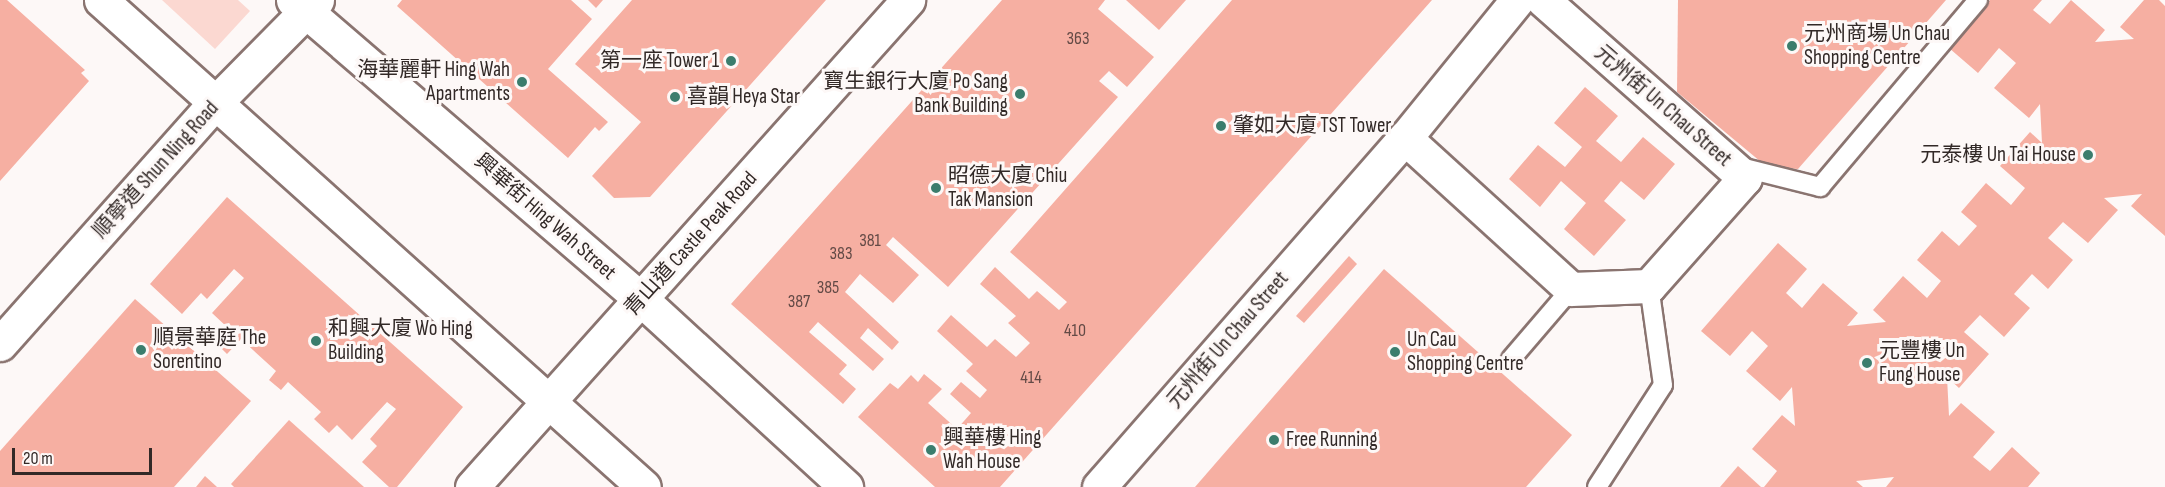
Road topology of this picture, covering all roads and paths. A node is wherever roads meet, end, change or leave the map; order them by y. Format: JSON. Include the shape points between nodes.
{"nodes":[{"id":1,"x":101,"y":0,"type":"edge"},
{"id":2,"x":908,"y":0,"type":"edge"},
{"id":3,"x":1517,"y":0,"type":"edge"},
{"id":4,"x":1543,"y":0,"type":"edge"},
{"id":5,"x":1978,"y":0,"type":"edge"},
{"id":6,"x":305,"y":4,"type":"edge"},
{"id":7,"x":215,"y":103,"type":"junction"},
{"id":8,"x":1405,"y":138,"type":"junction"},
{"id":9,"x":1731,"y":166,"type":"junction"},
{"id":10,"x":1649,"y":286,"type":"junction"},
{"id":11,"x":1571,"y":289,"type":"junction"},
{"id":12,"x":642,"y":300,"type":"junction"},
{"id":13,"x":0,"y":344,"type":"edge"},
{"id":14,"x":1511,"y":359,"type":"dead end"},
{"id":15,"x":549,"y":402,"type":"junction"},
{"id":16,"x":472,"y":487,"type":"edge"},
{"id":17,"x":644,"y":487,"type":"edge"},
{"id":18,"x":846,"y":487,"type":"edge"},
{"id":19,"x":1099,"y":487,"type":"edge"},
{"id":20,"x":1597,"y":487,"type":"edge"}],
"edges":[{"from":1,"to":7,"type":"street"},
{"from":2,"to":12,"type":"street","name":"青山道 Castle Peak Road"},
{"from":3,"to":8,"type":"street","name":"元州街 Un Chau Street"},
{"from":4,"to":9,"type":"street","name":"元州街 Un Chau Street"},
{"from":5,"to":9,"type":"lane","via":[[1820,187]]},
{"from":6,"to":7,"type":"street","name":"順寧道 Shun Ning Road"},
{"from":6,"to":12,"type":"street","name":"興華街 Hing Wah Street"},
{"from":7,"to":13,"type":"street","name":"順寧道 Shun Ning Road"},
{"from":7,"to":15,"type":"street"},
{"from":8,"to":11,"type":"street"},
{"from":8,"to":19,"type":"street","name":"元州街 Un Chau Street"},
{"from":9,"to":10,"type":"street","name":"元州街 Un Chau Street","via":[[1745,178]]},
{"from":10,"to":11,"type":"street"},
{"from":10,"to":20,"type":"lane","via":[[1663,385]]},
{"from":11,"to":14,"type":"lane"},
{"from":12,"to":15,"type":"street","name":"青山道 Castle Peak Road"},
{"from":12,"to":18,"type":"street","name":"興華街 Hing Wah Street"},
{"from":15,"to":16,"type":"street","name":"青山道 Castle Peak Road"},
{"from":15,"to":17,"type":"street"}]}
